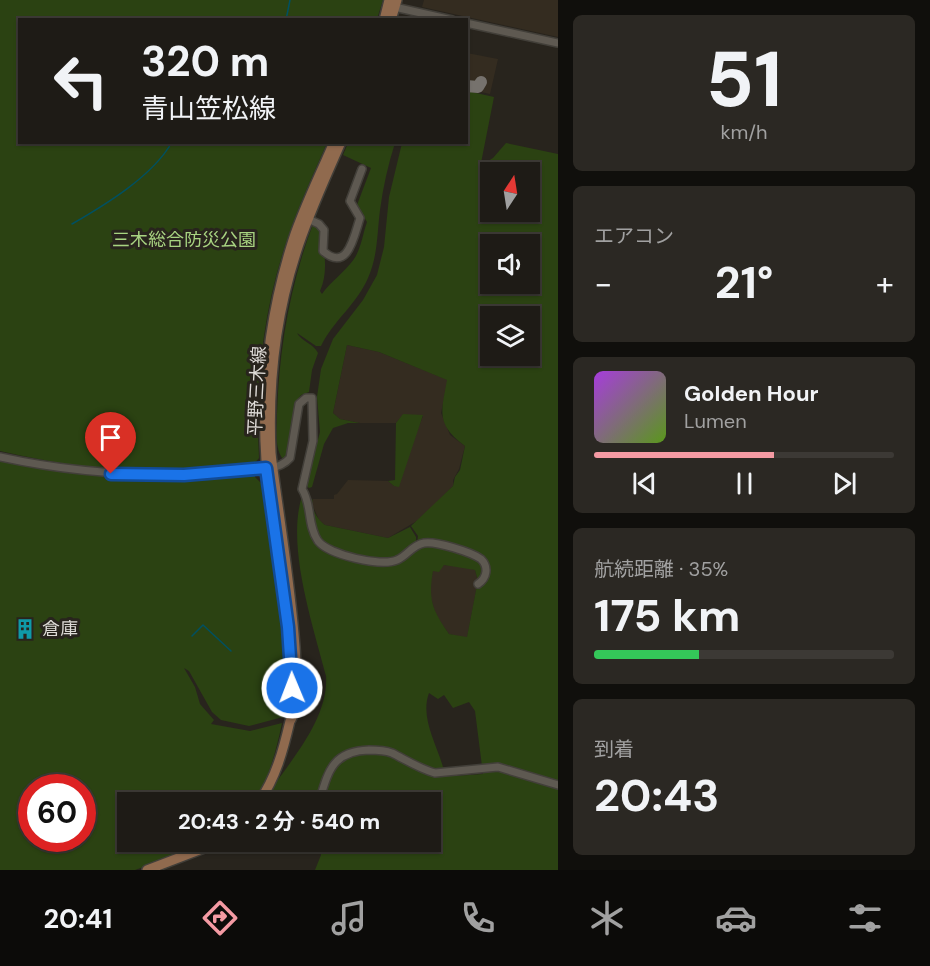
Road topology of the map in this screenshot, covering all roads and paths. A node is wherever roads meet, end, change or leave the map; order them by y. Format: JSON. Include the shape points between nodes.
{"nodes":[{"id":1,"x":392,"y":3,"type":"edge"},
{"id":2,"x":385,"y":18,"type":"edge"},
{"id":3,"x":391,"y":18,"type":"edge"},
{"id":4,"x":445,"y":18,"type":"edge"},
{"id":5,"x":468,"y":23,"type":"edge"},
{"id":6,"x":558,"y":43,"type":"edge"},
{"id":7,"x":332,"y":144,"type":"edge"},
{"id":8,"x":340,"y":144,"type":"edge"},
{"id":9,"x":362,"y":169,"type":"dead end"},
{"id":10,"x":308,"y":219,"type":"junction"},
{"id":11,"x":0,"y":457,"type":"edge"},
{"id":12,"x":269,"y":468,"type":"junction"},
{"id":13,"x":478,"y":584,"type":"dead end"},
{"id":14,"x":558,"y":785,"type":"edge"},
{"id":15,"x":265,"y":792,"type":"edge"},
{"id":16,"x":322,"y":792,"type":"edge"},
{"id":17,"x":194,"y":852,"type":"edge"},
{"id":18,"x":147,"y":870,"type":"edge"}],
"edges":[{"from":1,"to":2,"type":"main road"},
{"from":1,"to":3,"type":"main road"},
{"from":1,"to":4,"type":"street"},
{"from":5,"to":6,"type":"street"},
{"from":7,"to":12,"type":"main road","name":"平野三木線","via":[[299,225],[275,308],[265,387]]},
{"from":8,"to":10,"type":"main road","name":"平野三木線"},
{"from":9,"to":10,"type":"street","via":[[350,201],[360,218],[344,256],[338,258],[323,251],[324,230]]},
{"from":10,"to":12,"type":"main road","name":"平野三木線","via":[[288,279],[275,344]]},
{"from":11,"to":12,"type":"street","via":[[129,475],[194,475]]},
{"from":12,"to":13,"type":"street","via":[[290,458],[299,404],[312,398],[313,441],[302,489],[321,545],[348,557],[390,562],[421,543],[435,543],[481,559],[486,572]]},
{"from":12,"to":15,"type":"main road","name":"平野三木線","via":[[292,669],[290,722],[279,766]]},
{"from":14,"to":16,"type":"street","via":[[498,767],[435,773],[389,752],[364,750],[337,759]]},
{"from":17,"to":18,"type":"main road"}]}
